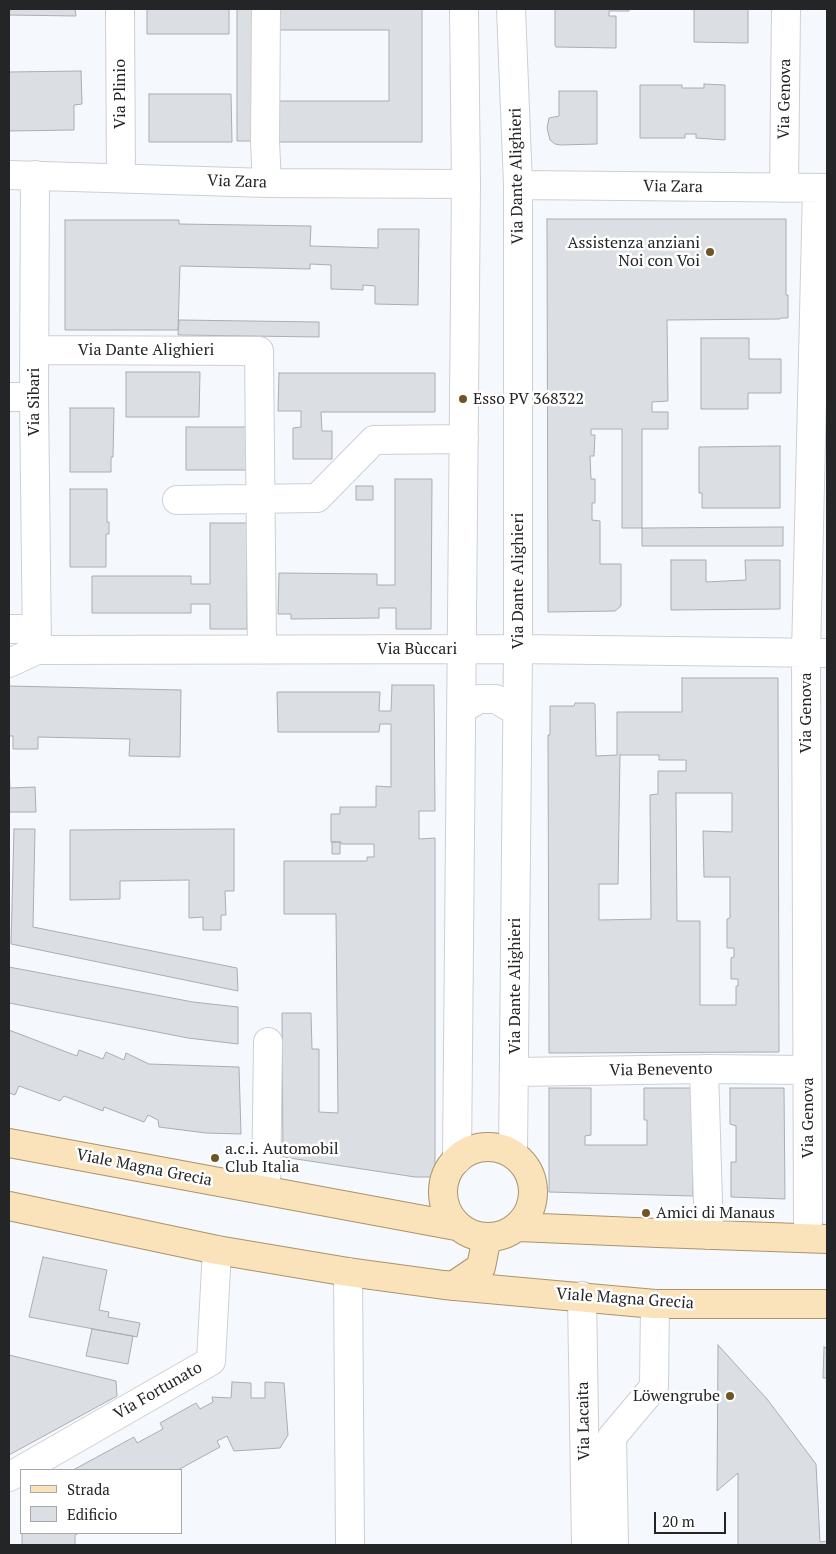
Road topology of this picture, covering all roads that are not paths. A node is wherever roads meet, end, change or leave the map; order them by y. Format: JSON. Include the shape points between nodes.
{"nodes":[{"id":1,"x":120,"y":9,"type":"edge"},
{"id":2,"x":266,"y":9,"type":"edge"},
{"id":3,"x":464,"y":9,"type":"edge"},
{"id":4,"x":512,"y":9,"type":"edge"},
{"id":5,"x":786,"y":9,"type":"edge"},
{"id":6,"x":9,"y":175,"type":"edge"},
{"id":7,"x":35,"y":175,"type":"junction"},
{"id":8,"x":121,"y":178,"type":"junction"},
{"id":9,"x":267,"y":183,"type":"junction"},
{"id":10,"x":466,"y":184,"type":"junction"},
{"id":11,"x":518,"y":185,"type":"junction"},
{"id":12,"x":784,"y":188,"type":"junction"},
{"id":13,"x":822,"y":188,"type":"edge"},
{"id":14,"x":35,"y":350,"type":"junction"},
{"id":15,"x":21,"y":397,"type":"edge"},
{"id":16,"x":464,"y":439,"type":"junction"},
{"id":17,"x":261,"y":498,"type":"junction"},
{"id":18,"x":178,"y":500,"type":"dead end"},
{"id":19,"x":9,"y":629,"type":"edge"},
{"id":20,"x":37,"y":640,"type":"junction"},
{"id":21,"x":262,"y":648,"type":"junction"},
{"id":22,"x":463,"y":649,"type":"junction"},
{"id":23,"x":518,"y":649,"type":"junction"},
{"id":24,"x":816,"y":653,"type":"edge"},
{"id":25,"x":9,"y":663,"type":"edge"},
{"id":26,"x":462,"y":710,"type":"junction"},
{"id":27,"x":516,"y":711,"type":"junction"},
{"id":28,"x":268,"y":1042,"type":"dead end"},
{"id":29,"x":704,"y":1069,"type":"junction"},
{"id":30,"x":807,"y":1070,"type":"junction"},
{"id":31,"x":515,"y":1072,"type":"junction"},
{"id":32,"x":9,"y":1143,"type":"edge"},
{"id":33,"x":513,"y":1154,"type":"junction"},
{"id":34,"x":457,"y":1160,"type":"junction"},
{"id":35,"x":266,"y":1190,"type":"junction"},
{"id":36,"x":9,"y":1206,"type":"edge"},
{"id":37,"x":456,"y":1226,"type":"junction"},
{"id":38,"x":518,"y":1227,"type":"junction"},
{"id":39,"x":709,"y":1235,"type":"junction"},
{"id":40,"x":487,"y":1237,"type":"junction"},
{"id":41,"x":818,"y":1239,"type":"edge"},
{"id":42,"x":217,"y":1250,"type":"junction"},
{"id":43,"x":348,"y":1272,"type":"junction"},
{"id":44,"x":453,"y":1286,"type":"junction"},
{"id":45,"x":582,"y":1296,"type":"junction"},
{"id":46,"x":655,"y":1304,"type":"junction"},
{"id":47,"x":827,"y":1304,"type":"edge"},
{"id":48,"x":23,"y":1469,"type":"edge"},
{"id":49,"x":20,"y":1471,"type":"edge"},
{"id":50,"x":9,"y":1477,"type":"edge"},
{"id":51,"x":350,"y":1545,"type":"edge"},
{"id":52,"x":586,"y":1545,"type":"edge"},
{"id":53,"x":614,"y":1545,"type":"edge"}],
"edges":[{"from":1,"to":8,"type":"street","name":"Via Plinio"},
{"from":2,"to":9,"type":"street"},
{"from":3,"to":10,"type":"street"},
{"from":4,"to":11,"type":"street","name":"Via Dante Alighieri"},
{"from":5,"to":12,"type":"street","name":"Via Genova"},
{"from":6,"to":7,"type":"street","name":"Via Zara"},
{"from":7,"to":8,"type":"street","name":"Via Zara"},
{"from":7,"to":14,"type":"street","name":"Via Sibari"},
{"from":8,"to":9,"type":"street","name":"Via Zara"},
{"from":9,"to":10,"type":"street","name":"Via Zara"},
{"from":10,"to":16,"type":"street"},
{"from":11,"to":12,"type":"street","name":"Via Zara"},
{"from":11,"to":23,"type":"street","name":"Via Dante Alighieri"},
{"from":12,"to":13,"type":"street","name":"Via Zara"},
{"from":13,"to":24,"type":"street","name":"Via Genova"},
{"from":14,"to":15,"type":"street","name":"Via Sibari"},
{"from":14,"to":17,"type":"street","name":"Via Dante Alighieri","via":[[259,351]]},
{"from":15,"to":20,"type":"street","name":"Via Sibari"},
{"from":16,"to":17,"type":"street","via":[[374,440],[317,498]]},
{"from":16,"to":22,"type":"street"},
{"from":17,"to":18,"type":"street"},
{"from":17,"to":21,"type":"street","name":"Via Dante Alighieri"},
{"from":19,"to":20,"type":"street","name":"Via Bùccari"},
{"from":20,"to":21,"type":"street","name":"Via Bùccari"},
{"from":20,"to":25,"type":"street","name":"Via Bùccari"},
{"from":21,"to":22,"type":"street","name":"Via Bùccari"},
{"from":22,"to":23,"type":"street","name":"Via Bùccari"},
{"from":22,"to":26,"type":"street"},
{"from":23,"to":24,"type":"street","name":"Via Bùccari"},
{"from":23,"to":27,"type":"street","name":"Via Dante Alighieri"},
{"from":24,"to":30,"type":"street","name":"Via Genova"},
{"from":26,"to":27,"type":"street","via":[[479,699],[496,699]]},
{"from":26,"to":34,"type":"street"},
{"from":27,"to":31,"type":"street","name":"Via Dante Alighieri"},
{"from":28,"to":35,"type":"street"},
{"from":29,"to":30,"type":"street","name":"Via Benevento"},
{"from":29,"to":31,"type":"street","name":"Via Benevento"},
{"from":29,"to":39,"type":"street"},
{"from":30,"to":41,"type":"street","name":"Via Genova"},
{"from":31,"to":33,"type":"street","name":"Via Dante Alighieri"},
{"from":32,"to":35,"type":"main road","name":"Viale Magna Grecia"},
{"from":33,"to":34,"type":"main road","via":[[492,1147],[478,1148]]},
{"from":33,"to":38,"type":"main road","via":[[526,1169],[533,1189],[530,1209]]},
{"from":34,"to":37,"type":"main road","via":[[449,1168],[442,1188],[445,1208]]},
{"from":35,"to":37,"type":"main road","name":"Viale Magna Grecia"},
{"from":36,"to":42,"type":"main road","name":"Viale Magna Grecia"},
{"from":37,"to":40,"type":"main road","name":"Viale Magna Grecia","via":[[476,1237]]},
{"from":38,"to":39,"type":"main road"},
{"from":38,"to":40,"type":"main road","via":[[500,1236]]},
{"from":39,"to":41,"type":"main road"},
{"from":40,"to":44,"type":"main road","via":[[481,1267]]},
{"from":42,"to":43,"type":"main road","name":"Viale Magna Grecia"},
{"from":42,"to":48,"type":"street","name":"Via Fortunato","via":[[211,1361]]},
{"from":43,"to":44,"type":"main road","name":"Viale Magna Grecia"},
{"from":43,"to":51,"type":"street"},
{"from":44,"to":45,"type":"main road","name":"Viale Magna Grecia"},
{"from":45,"to":46,"type":"main road","name":"Viale Magna Grecia"},
{"from":45,"to":52,"type":"street","name":"Via Lacaita"},
{"from":46,"to":47,"type":"main road","name":"Viale Magna Grecia"},
{"from":46,"to":53,"type":"street","via":[[654,1387],[612,1437]]},
{"from":49,"to":50,"type":"street","name":"Via Fortunato"}]}
